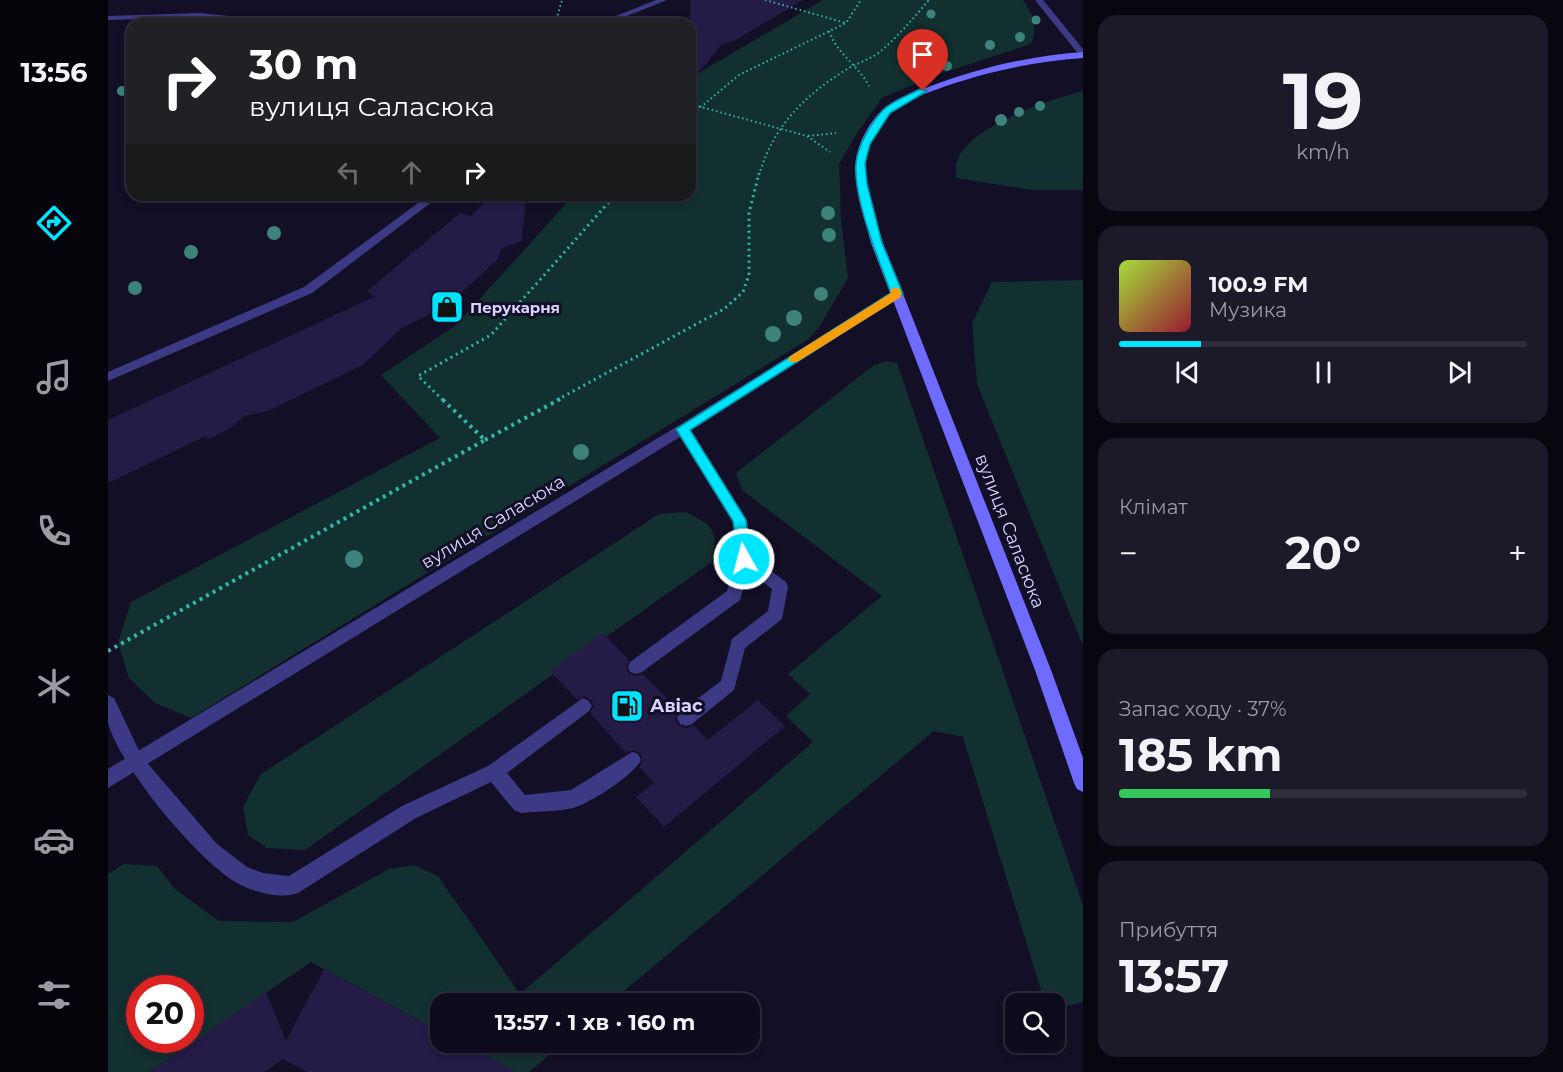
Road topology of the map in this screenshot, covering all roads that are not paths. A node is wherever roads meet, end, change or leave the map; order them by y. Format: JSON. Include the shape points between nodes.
{"nodes":[{"id":1,"x":663,"y":0,"type":"edge"},
{"id":2,"x":1039,"y":0,"type":"edge"},
{"id":3,"x":108,"y":18,"type":"edge"},
{"id":4,"x":229,"y":18,"type":"edge"},
{"id":5,"x":616,"y":18,"type":"edge"},
{"id":6,"x":1083,"y":54,"type":"edge"},
{"id":7,"x":428,"y":201,"type":"edge"},
{"id":8,"x":897,"y":294,"type":"junction"},
{"id":9,"x":108,"y":377,"type":"edge"},
{"id":10,"x":682,"y":429,"type":"junction"},
{"id":11,"x":744,"y":559,"type":"junction"},
{"id":12,"x":636,"y":667,"type":"dead end"},
{"id":13,"x":108,"y":703,"type":"edge"},
{"id":14,"x":583,"y":706,"type":"dead end"},
{"id":15,"x":686,"y":718,"type":"dead end"},
{"id":16,"x":632,"y":760,"type":"dead end"},
{"id":17,"x":136,"y":763,"type":"junction"},
{"id":18,"x":494,"y":772,"type":"junction"},
{"id":19,"x":108,"y":779,"type":"edge"},
{"id":20,"x":1083,"y":783,"type":"edge"}],
"edges":[{"from":1,"to":5,"type":"street"},
{"from":2,"to":6,"type":"street","name":"вулиця Саласюка"},
{"from":3,"to":4,"type":"street"},
{"from":6,"to":8,"type":"main road","name":"вулиця Саласюка","via":[[1021,62],[966,75],[923,91],[887,111],[865,144],[862,184],[877,243]]},
{"from":7,"to":9,"type":"street","via":[[308,290]]},
{"from":8,"to":10,"type":"street","name":"вулиця Саласюка"},
{"from":8,"to":20,"type":"main road","name":"вулиця Саласюка"},
{"from":10,"to":11,"type":"street","via":[[740,520]]},
{"from":10,"to":17,"type":"street","name":"вулиця Саласюка"},
{"from":11,"to":12,"type":"street","via":[[734,595]]},
{"from":11,"to":15,"type":"street","via":[[780,587],[776,614],[738,644],[728,684]]},
{"from":13,"to":17,"type":"street"},
{"from":14,"to":18,"type":"street"},
{"from":16,"to":18,"type":"street","via":[[573,799],[521,804]]},
{"from":17,"to":18,"type":"street","via":[[210,851],[241,875],[263,883],[291,886],[409,812]]},
{"from":17,"to":19,"type":"street","name":"вулиця Саласюка"}]}
